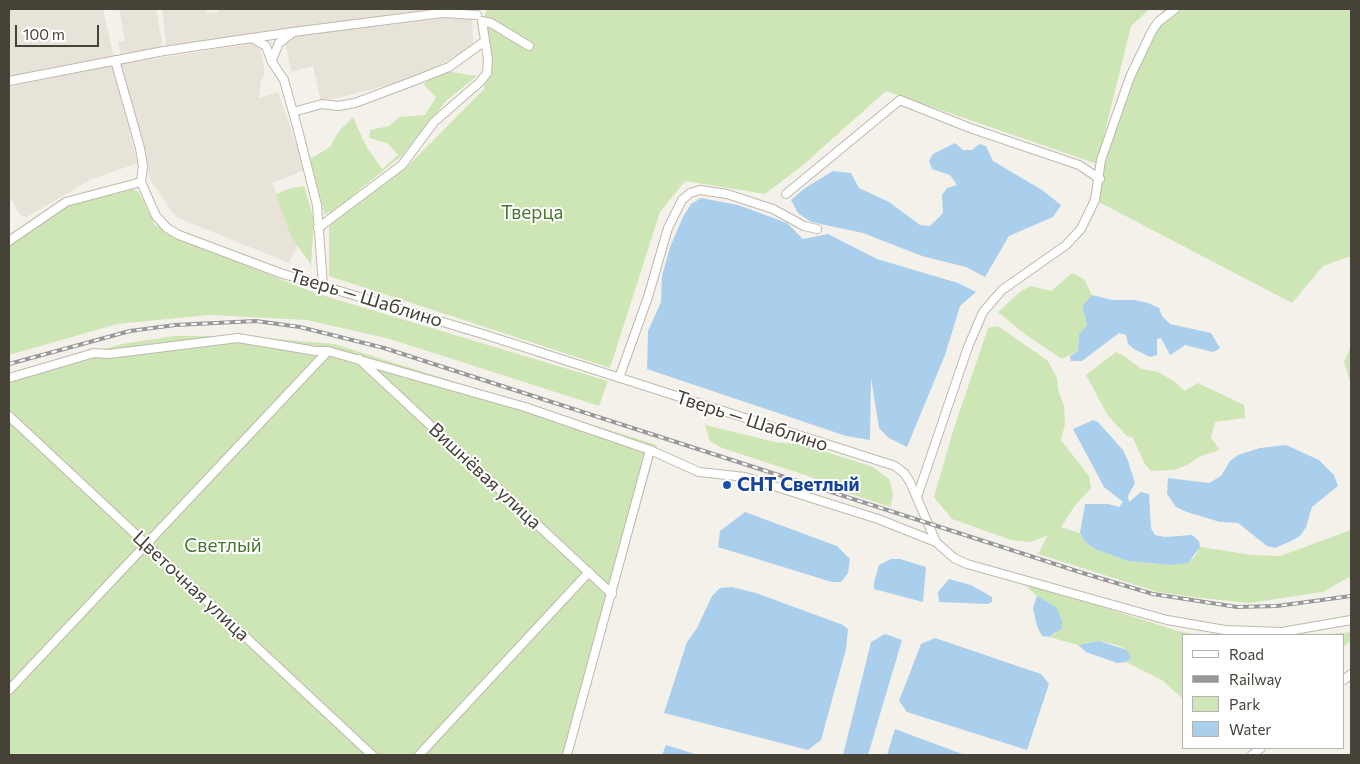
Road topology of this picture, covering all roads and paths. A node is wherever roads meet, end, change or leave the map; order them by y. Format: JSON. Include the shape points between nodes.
{"nodes":[{"id":1,"x":1175,"y":9,"type":"edge"},
{"id":2,"x":479,"y":15,"type":"edge"},
{"id":3,"x":293,"y":32,"type":"junction"},
{"id":4,"x":254,"y":39,"type":"junction"},
{"id":5,"x":484,"y":41,"type":"junction"},
{"id":6,"x":529,"y":46,"type":"dead end"},
{"id":7,"x":116,"y":60,"type":"junction"},
{"id":8,"x":272,"y":62,"type":"junction"},
{"id":9,"x":9,"y":81,"type":"edge"},
{"id":10,"x":293,"y":112,"type":"junction"},
{"id":11,"x":1100,"y":179,"type":"junction"},
{"id":12,"x":141,"y":182,"type":"junction"},
{"id":13,"x":786,"y":194,"type":"dead end"},
{"id":14,"x":318,"y":228,"type":"junction"},
{"id":15,"x":817,"y":229,"type":"dead end"},
{"id":16,"x":9,"y":241,"type":"edge"},
{"id":17,"x":323,"y":285,"type":"junction"},
{"id":18,"x":328,"y":351,"type":"junction"},
{"id":19,"x":357,"y":358,"type":"junction"},
{"id":20,"x":9,"y":378,"type":"edge"},
{"id":21,"x":619,"y":378,"type":"junction"},
{"id":22,"x":9,"y":416,"type":"edge"},
{"id":23,"x":650,"y":450,"type":"junction"},
{"id":24,"x":917,"y":497,"type":"junction"},
{"id":25,"x":936,"y":542,"type":"junction"},
{"id":26,"x":145,"y":544,"type":"junction"},
{"id":27,"x":589,"y":572,"type":"junction"},
{"id":28,"x":612,"y":594,"type":"junction"},
{"id":29,"x":1351,"y":620,"type":"edge"},
{"id":30,"x":9,"y":690,"type":"edge"},
{"id":31,"x":372,"y":755,"type":"edge"},
{"id":32,"x":419,"y":755,"type":"edge"},
{"id":33,"x":567,"y":755,"type":"edge"}],
"edges":[{"from":1,"to":11,"type":"street","via":[[1158,22],[1134,66],[1114,118]]},
{"from":2,"to":3,"type":"street","via":[[442,13]]},
{"from":2,"to":5,"type":"street"},
{"from":2,"to":6,"type":"street"},
{"from":3,"to":4,"type":"street"},
{"from":3,"to":8,"type":"street","via":[[279,43]]},
{"from":4,"to":7,"type":"street"},
{"from":4,"to":8,"type":"street","via":[[266,46]]},
{"from":5,"to":10,"type":"street","via":[[449,67],[411,82],[354,103],[322,104]]},
{"from":5,"to":14,"type":"street","via":[[487,70],[480,82],[434,122],[402,165]]},
{"from":7,"to":9,"type":"street"},
{"from":7,"to":12,"type":"street","via":[[140,148]]},
{"from":8,"to":10,"type":"street","via":[[284,80]]},
{"from":10,"to":14,"type":"street","via":[[317,205]]},
{"from":11,"to":13,"type":"street","via":[[1080,165],[970,128],[900,100]]},
{"from":11,"to":24,"type":"street","via":[[1095,200],[1074,238],[1002,290],[983,312]]},
{"from":12,"to":16,"type":"street","via":[[66,202]]},
{"from":12,"to":17,"type":"street","name":"Тверь — Шаблино","via":[[156,216],[174,232],[280,273]]},
{"from":14,"to":17,"type":"street"},
{"from":15,"to":21,"type":"street","via":[[804,226],[773,209],[727,194],[700,190],[690,193],[682,200],[668,228]]},
{"from":17,"to":21,"type":"street","name":"Тверь — Шаблино"},
{"from":18,"to":19,"type":"street"},
{"from":18,"to":20,"type":"street","via":[[238,338],[109,354],[94,353]]},
{"from":18,"to":26,"type":"street"},
{"from":19,"to":23,"type":"street","via":[[525,407]]},
{"from":19,"to":27,"type":"street","name":"Вишнёвая улица"},
{"from":21,"to":24,"type":"street","name":"Тверь — Шаблино","via":[[881,461],[904,472]]},
{"from":22,"to":26,"type":"street","name":"Цветочная улица"},
{"from":23,"to":25,"type":"street","via":[[699,472],[745,477],[878,519]]},
{"from":23,"to":28,"type":"street"},
{"from":24,"to":25,"type":"street","name":"Тверь — Шаблино"},
{"from":25,"to":29,"type":"street","name":"Тверь — Шаблино","via":[[954,558],[967,564],[1184,624],[1260,632],[1306,629]]},
{"from":26,"to":30,"type":"street"},
{"from":26,"to":31,"type":"street","name":"Цветочная улица"},
{"from":27,"to":28,"type":"street","name":"Вишнёвая улица"},
{"from":27,"to":32,"type":"street"},
{"from":28,"to":33,"type":"street"}]}
